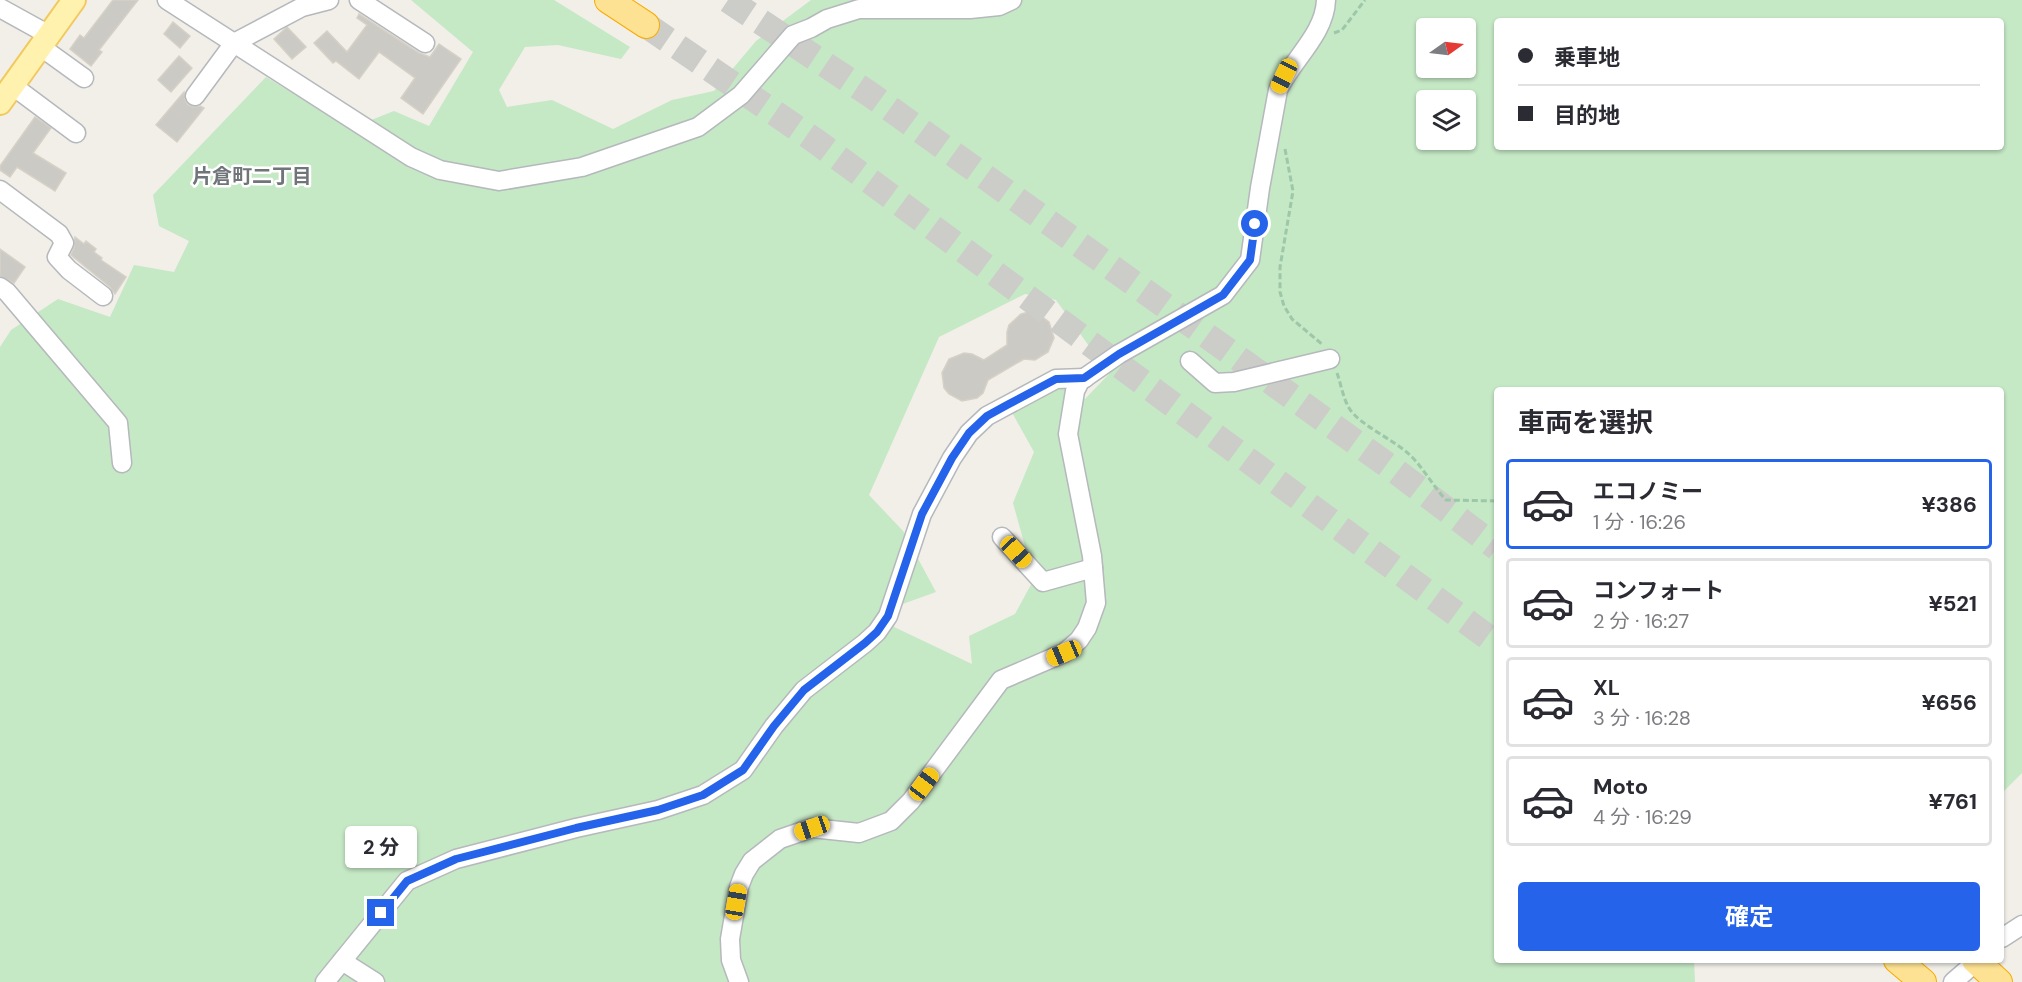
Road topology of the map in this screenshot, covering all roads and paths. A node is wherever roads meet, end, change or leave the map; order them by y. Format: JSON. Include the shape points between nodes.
{"nodes":[{"id":1,"x":74,"y":0,"type":"edge"},
{"id":2,"x":167,"y":0,"type":"edge"},
{"id":3,"x":329,"y":0,"type":"edge"},
{"id":4,"x":359,"y":0,"type":"edge"},
{"id":5,"x":608,"y":0,"type":"edge"},
{"id":6,"x":1012,"y":0,"type":"edge"},
{"id":7,"x":1326,"y":0,"type":"edge"},
{"id":8,"x":1365,"y":0,"type":"edge"},
{"id":9,"x":0,"y":8,"type":"edge"},
{"id":10,"x":646,"y":25,"type":"tunnel mouth"},
{"id":11,"x":1317,"y":30,"type":"junction"},
{"id":12,"x":45,"y":41,"type":"junction"},
{"id":13,"x":234,"y":43,"type":"junction"},
{"id":14,"x":425,"y":43,"type":"dead end"},
{"id":15,"x":84,"y":78,"type":"dead end"},
{"id":16,"x":6,"y":95,"type":"edge"},
{"id":17,"x":195,"y":96,"type":"dead end"},
{"id":18,"x":76,"y":133,"type":"dead end"},
{"id":19,"x":1283,"y":140,"type":"dead end"},
{"id":20,"x":0,"y":190,"type":"edge"},
{"id":21,"x":3,"y":289,"type":"edge"},
{"id":22,"x":104,"y":296,"type":"dead end"},
{"id":23,"x":1330,"y":359,"type":"junction"},
{"id":24,"x":1190,"y":361,"type":"dead end"},
{"id":25,"x":1084,"y":378,"type":"junction"},
{"id":26,"x":122,"y":463,"type":"dead end"},
{"id":27,"x":1494,"y":501,"type":"edge"},
{"id":28,"x":1002,"y":537,"type":"dead end"},
{"id":29,"x":1093,"y":568,"type":"junction"},
{"id":30,"x":2022,"y":925,"type":"edge"},
{"id":31,"x":2004,"y":937,"type":"edge"},
{"id":32,"x":342,"y":960,"type":"junction"},
{"id":33,"x":1901,"y":963,"type":"edge"},
{"id":34,"x":1971,"y":964,"type":"edge"},
{"id":35,"x":325,"y":982,"type":"edge"},
{"id":36,"x":375,"y":982,"type":"edge"},
{"id":37,"x":739,"y":982,"type":"edge"},
{"id":38,"x":1923,"y":982,"type":"edge"},
{"id":39,"x":1953,"y":982,"type":"edge"},
{"id":40,"x":1999,"y":982,"type":"edge"}],
"edges":[{"from":1,"to":12,"type":"main road"},
{"from":2,"to":13,"type":"street"},
{"from":3,"to":13,"type":"street","via":[[302,7]]},
{"from":4,"to":14,"type":"street"},
{"from":5,"to":10,"type":"highway"},
{"from":6,"to":13,"type":"street","via":[[999,6],[970,9],[859,9],[827,19],[793,35],[741,95],[698,127],[582,167],[499,181],[440,170],[411,157]]},
{"from":7,"to":11,"type":"street"},
{"from":8,"to":11,"type":"path","via":[[1342,30],[1325,36]]},
{"from":9,"to":12,"type":"street"},
{"from":11,"to":25,"type":"street","via":[[1278,90],[1250,260],[1223,295]]},
{"from":12,"to":15,"type":"street"},
{"from":12,"to":16,"type":"main road"},
{"from":13,"to":17,"type":"street"},
{"from":16,"to":18,"type":"street"},
{"from":19,"to":23,"type":"path","via":[[1293,191],[1280,267],[1280,291],[1292,319],[1323,345]]},
{"from":20,"to":22,"type":"street","via":[[59,234],[64,243],[57,257]]},
{"from":21,"to":26,"type":"street","via":[[118,423]]},
{"from":23,"to":24,"type":"street","via":[[1215,383]]},
{"from":23,"to":27,"type":"path","via":[[1349,409],[1412,458],[1446,500]]},
{"from":25,"to":29,"type":"street","via":[[1075,391],[1068,434]]},
{"from":25,"to":32,"type":"street","via":[[1056,379],[987,416],[969,433],[922,514],[888,616],[865,643],[804,690],[743,770],[692,799],[456,859],[407,881]]},
{"from":28,"to":29,"type":"street","via":[[1043,582]]},
{"from":29,"to":37,"type":"street","via":[[1096,603],[1079,640],[1064,653],[1001,680],[911,801],[891,821],[859,833],[812,828],[780,839],[752,861],[739,887],[730,939],[731,960]]},
{"from":30,"to":31,"type":"street"},
{"from":32,"to":35,"type":"street"},
{"from":32,"to":36,"type":"street"},
{"from":33,"to":38,"type":"highway"},
{"from":34,"to":39,"type":"street"},
{"from":34,"to":40,"type":"highway"}]}
